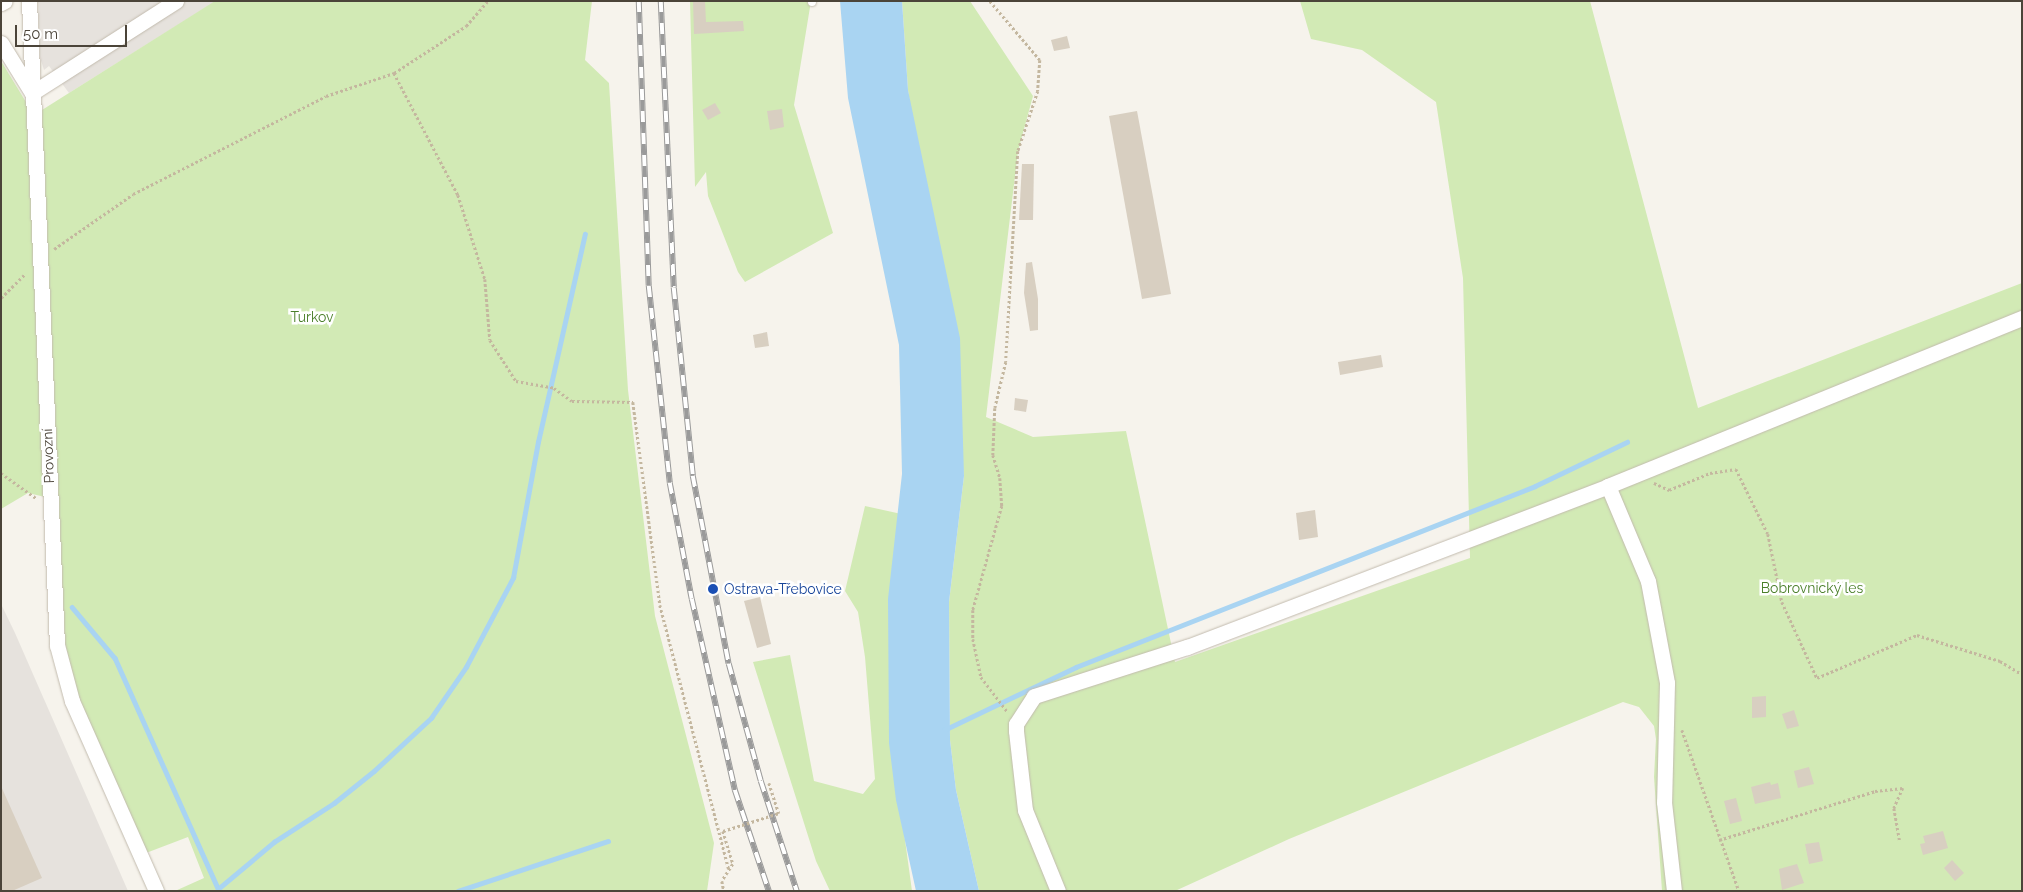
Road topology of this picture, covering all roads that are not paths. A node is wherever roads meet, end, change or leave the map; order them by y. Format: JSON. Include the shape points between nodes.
{"nodes":[{"id":1,"x":5,"y":1,"type":"edge"},
{"id":2,"x":176,"y":1,"type":"edge"},
{"id":3,"x":25,"y":2,"type":"edge"},
{"id":4,"x":1,"y":3,"type":"edge"},
{"id":5,"x":1,"y":43,"type":"edge"},
{"id":6,"x":32,"y":93,"type":"junction"},
{"id":7,"x":2022,"y":318,"type":"edge"},
{"id":8,"x":1608,"y":486,"type":"junction"},
{"id":9,"x":156,"y":891,"type":"edge"},
{"id":10,"x":1058,"y":891,"type":"edge"},
{"id":11,"x":1674,"y":891,"type":"edge"}],
"edges":[{"from":1,"to":4,"type":"street"},
{"from":2,"to":6,"type":"street"},
{"from":3,"to":6,"type":"street","name":"Provozní"},
{"from":5,"to":6,"type":"street"},
{"from":6,"to":9,"type":"street","name":"Provozní","via":[[57,645],[72,701]]},
{"from":7,"to":8,"type":"street"},
{"from":8,"to":10,"type":"street","via":[[1187,647],[1034,696],[1016,724],[1025,810]]},
{"from":8,"to":11,"type":"street","via":[[1648,581],[1666,683],[1664,802]]}]}
